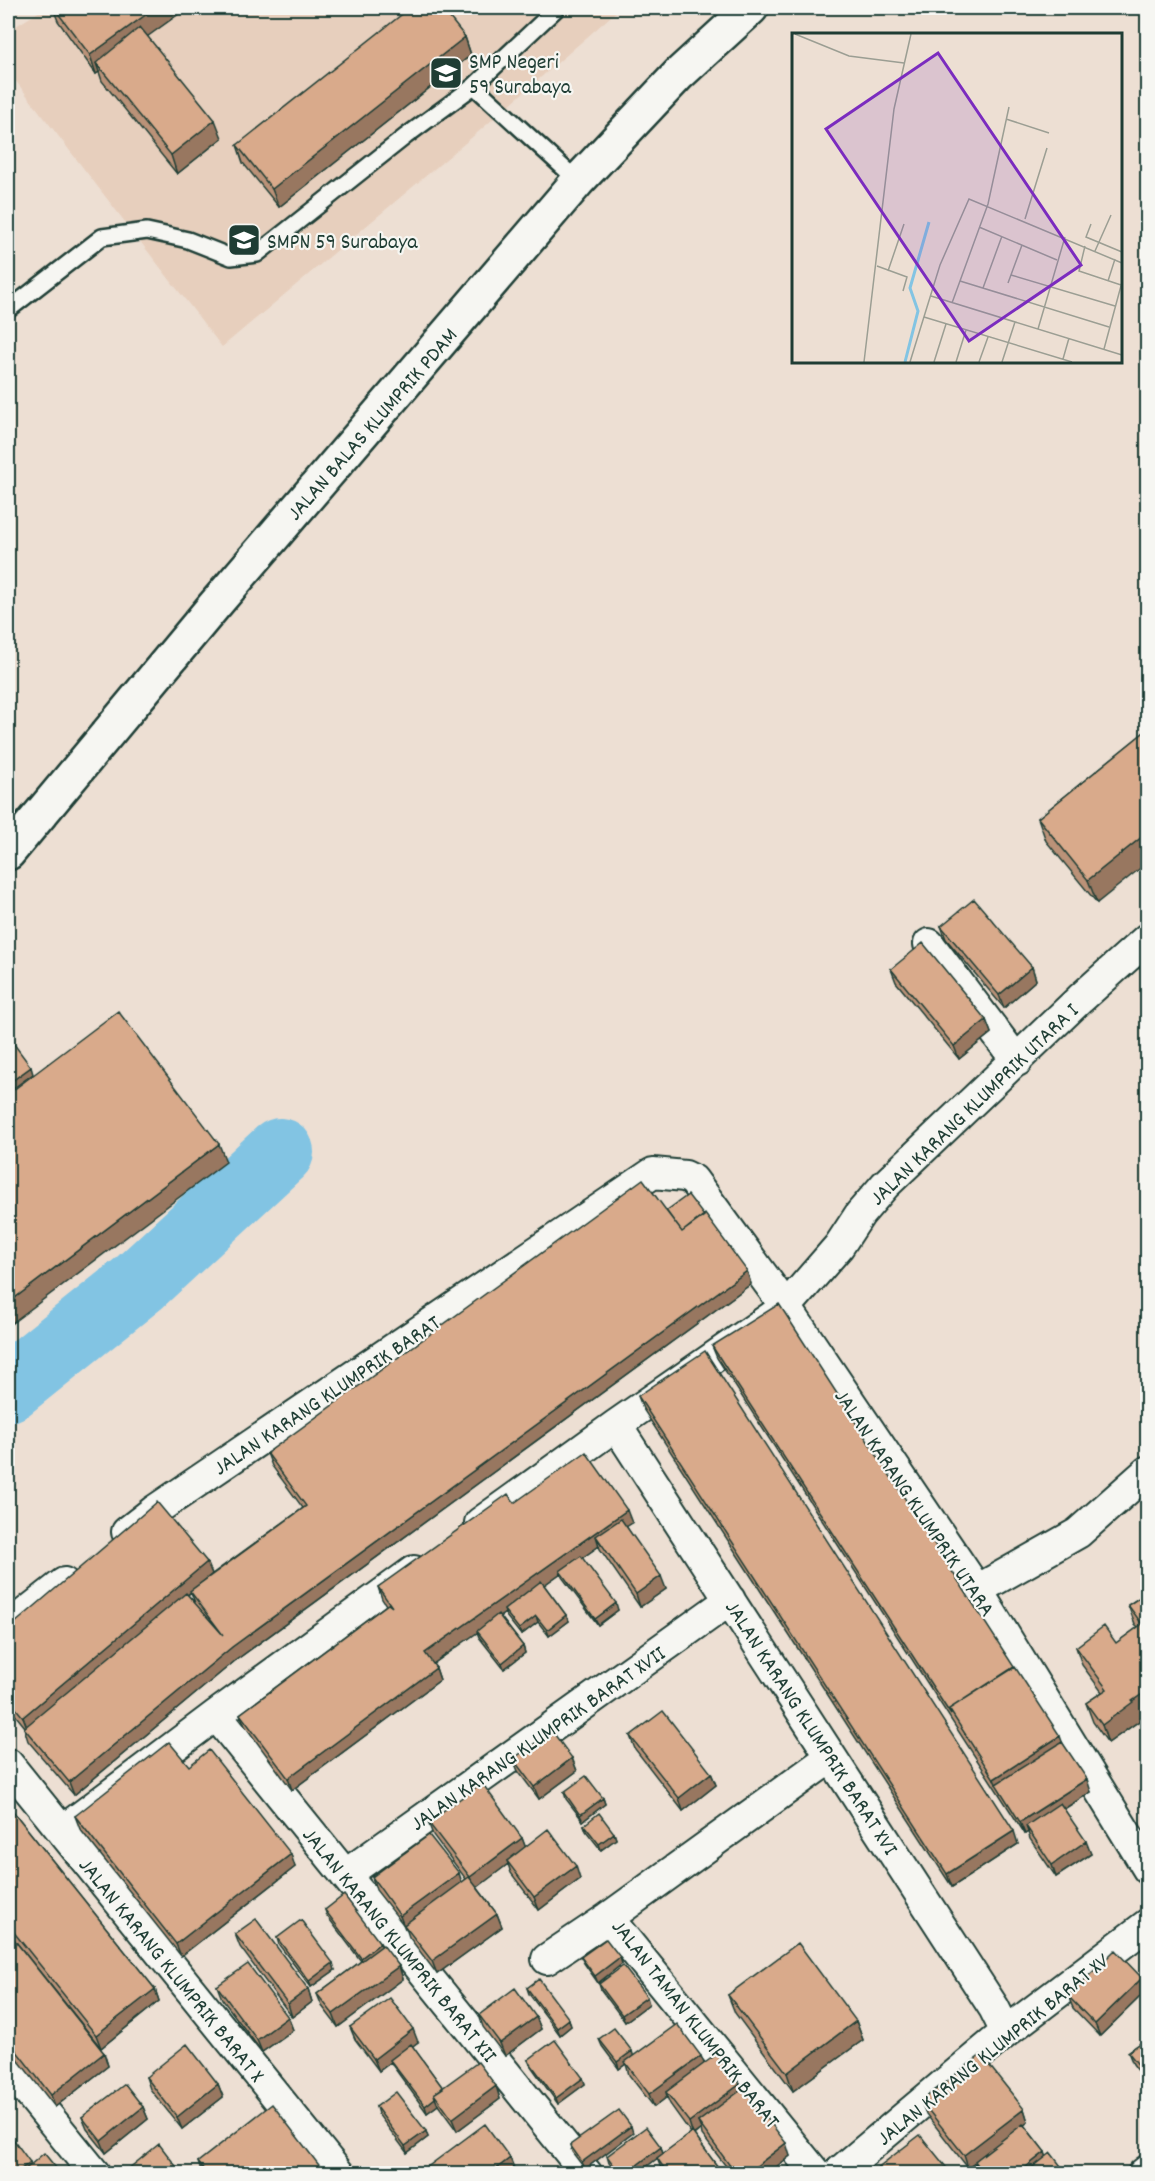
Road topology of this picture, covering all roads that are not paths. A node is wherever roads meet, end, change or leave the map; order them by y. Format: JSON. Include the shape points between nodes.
{"nodes":[{"id":1,"x":557,"y":8,"type":"edge"},
{"id":2,"x":751,"y":8,"type":"edge"},
{"id":3,"x":474,"y":86,"type":"junction"},
{"id":4,"x":578,"y":181,"type":"junction"},
{"id":5,"x":8,"y":310,"type":"edge"},
{"id":6,"x":8,"y":853,"type":"edge"},
{"id":7,"x":1148,"y":938,"type":"edge"},
{"id":8,"x":929,"y":944,"type":"dead end"},
{"id":9,"x":1017,"y":1061,"type":"junction"},
{"id":10,"x":653,"y":1173,"type":"joint"},
{"id":11,"x":786,"y":1307,"type":"junction"},
{"id":12,"x":616,"y":1425,"type":"junction"},
{"id":13,"x":1148,"y":1472,"type":"edge"},
{"id":14,"x":108,"y":1547,"type":"edge"},
{"id":15,"x":81,"y":1569,"type":"edge"},
{"id":16,"x":989,"y":1583,"type":"junction"},
{"id":17,"x":730,"y":1600,"type":"junction"},
{"id":18,"x":8,"y":1628,"type":"edge"},
{"id":19,"x":216,"y":1715,"type":"junction"},
{"id":20,"x":831,"y":1756,"type":"junction"},
{"id":21,"x":8,"y":1764,"type":"edge"},
{"id":22,"x":62,"y":1831,"type":"junction"},
{"id":23,"x":1148,"y":1869,"type":"edge"},
{"id":24,"x":345,"y":1875,"type":"junction"},
{"id":25,"x":608,"y":1918,"type":"junction"},
{"id":26,"x":1148,"y":1924,"type":"edge"},
{"id":27,"x":547,"y":1959,"type":"dead end"},
{"id":28,"x":1006,"y":2032,"type":"junction"},
{"id":29,"x":8,"y":2067,"type":"edge"},
{"id":30,"x":17,"y":2098,"type":"edge"},
{"id":31,"x":1148,"y":2170,"type":"edge"},
{"id":32,"x":95,"y":2174,"type":"edge"},
{"id":33,"x":339,"y":2174,"type":"edge"},
{"id":34,"x":587,"y":2174,"type":"edge"},
{"id":35,"x":816,"y":2174,"type":"edge"},
{"id":36,"x":837,"y":2174,"type":"edge"},
{"id":37,"x":1143,"y":2174,"type":"edge"}],
"edges":[{"from":1,"to":3,"type":"lane"},
{"from":2,"to":4,"type":"street","name":"JALAN BALAS KLUMPRIK PDAM","via":[[679,74]]},
{"from":3,"to":4,"type":"lane"},
{"from":3,"to":5,"type":"lane","via":[[257,254],[231,257],[189,240],[147,231],[102,237]]},
{"from":4,"to":6,"type":"street","name":"JALAN BALAS KLUMPRIK PDAM"},
{"from":7,"to":9,"type":"street","name":"JALAN KARANG KLUMPRIK UTARA I"},
{"from":8,"to":9,"type":"street"},
{"from":9,"to":11,"type":"street","name":"JALAN KARANG KLUMPRIK UTARA I","via":[[885,1185]]},
{"from":10,"to":11,"type":"street","name":"JALAN KARANG KLUMPRIK UTARA","via":[[693,1180]]},
{"from":10,"to":14,"type":"street","name":"JALAN KARANG KLUMPRIK BARAT","via":[[154,1511]]},
{"from":11,"to":12,"type":"street","name":"JALAN KARANG KLUMPRIK UTARA I"},
{"from":11,"to":16,"type":"street","name":"JALAN KARANG KLUMPRIK UTARA"},
{"from":12,"to":17,"type":"street","name":"JALAN KARANG KLUMPRIK BARAT XVI"},
{"from":12,"to":19,"type":"street","name":"JALAN KARANG KLUMPRIK UTARA I"},
{"from":13,"to":16,"type":"street","via":[[1078,1533]]},
{"from":15,"to":18,"type":"street"},
{"from":16,"to":23,"type":"street","name":"JALAN KARANG KLUMPRIK UTARA"},
{"from":17,"to":20,"type":"street","name":"JALAN KARANG KLUMPRIK BARAT XVI"},
{"from":17,"to":24,"type":"street","name":"JALAN KARANG KLUMPRIK BARAT XVII"},
{"from":19,"to":22,"type":"street","name":"JALAN KARANG KLUMPRIK UTARA I"},
{"from":19,"to":24,"type":"street","name":"JALAN KARANG KLUMPRIK BARAT XII"},
{"from":20,"to":25,"type":"street","name":"JALAN TAMAN KLUMPRIK BARAT"},
{"from":20,"to":28,"type":"street","name":"JALAN KARANG KLUMPRIK BARAT XVI"},
{"from":21,"to":22,"type":"street","name":"JALAN KARANG KLUMPRIK BARAT X"},
{"from":22,"to":33,"type":"street","name":"JALAN KARANG KLUMPRIK BARAT X"},
{"from":24,"to":34,"type":"street","name":"JALAN KARANG KLUMPRIK BARAT XII"},
{"from":25,"to":27,"type":"street"},
{"from":25,"to":35,"type":"street","name":"JALAN TAMAN KLUMPRIK BARAT"},
{"from":26,"to":28,"type":"street","name":"JALAN KARANG KLUMPRIK BARAT XV"},
{"from":28,"to":36,"type":"street","name":"JALAN KARANG KLUMPRIK BARAT XV"},
{"from":29,"to":30,"type":"street"},
{"from":30,"to":32,"type":"street"},
{"from":31,"to":37,"type":"street"}]}
